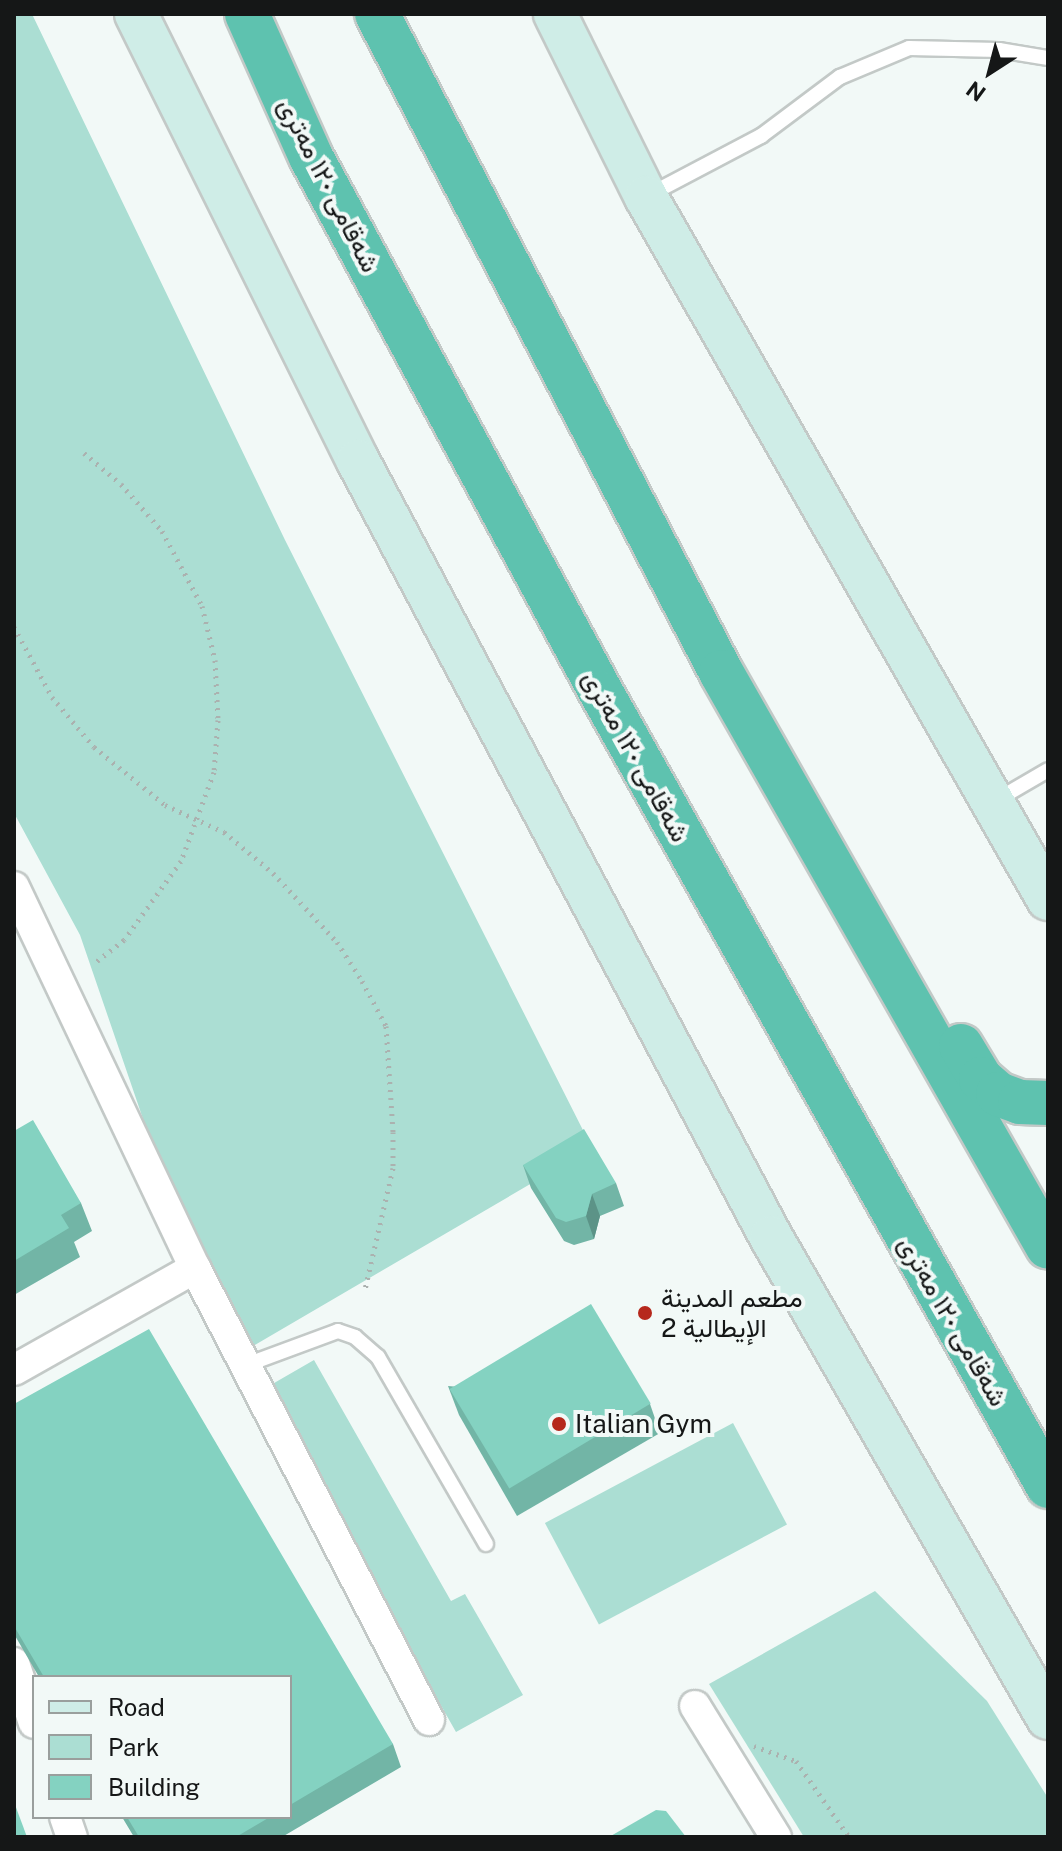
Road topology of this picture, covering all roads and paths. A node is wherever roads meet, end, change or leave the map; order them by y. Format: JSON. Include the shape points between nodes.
{"nodes":[{"id":1,"x":136,"y":14,"type":"edge"},
{"id":2,"x":247,"y":14,"type":"edge"},
{"id":3,"x":377,"y":14,"type":"edge"},
{"id":4,"x":555,"y":14,"type":"edge"},
{"id":5,"x":1048,"y":58,"type":"edge"},
{"id":6,"x":646,"y":197,"type":"junction"},
{"id":7,"x":84,"y":453,"type":"dead end"},
{"id":8,"x":14,"y":627,"type":"edge"},
{"id":9,"x":1048,"y":770,"type":"edge"},
{"id":10,"x":991,"y":803,"type":"junction"},
{"id":11,"x":198,"y":820,"type":"junction"},
{"id":12,"x":814,"y":831,"type":"junction"},
{"id":13,"x":14,"y":887,"type":"edge"},
{"id":14,"x":1048,"y":899,"type":"edge"},
{"id":15,"x":95,"y":963,"type":"dead end"},
{"id":16,"x":1048,"y":1103,"type":"edge"},
{"id":17,"x":1048,"y":1247,"type":"edge"},
{"id":18,"x":195,"y":1268,"type":"junction"},
{"id":19,"x":365,"y":1289,"type":"dead end"},
{"id":20,"x":246,"y":1365,"type":"junction"},
{"id":21,"x":14,"y":1370,"type":"edge"},
{"id":22,"x":1048,"y":1486,"type":"edge"},
{"id":23,"x":486,"y":1544,"type":"dead end"},
{"id":24,"x":14,"y":1663,"type":"edge"},
{"id":25,"x":695,"y":1706,"type":"dead end"},
{"id":26,"x":32,"y":1717,"type":"edge"},
{"id":27,"x":1048,"y":1718,"type":"edge"},
{"id":28,"x":429,"y":1720,"type":"dead end"},
{"id":29,"x":720,"y":1746,"type":"junction"},
{"id":30,"x":776,"y":1837,"type":"edge"},
{"id":31,"x":849,"y":1837,"type":"edge"}],
"edges":[{"from":1,"to":27,"type":"street","via":[[358,461],[771,1237]]},
{"from":2,"to":22,"type":"highway","name":"شەقامی ١٢٠ مەتری","via":[[311,157],[587,667]]},
{"from":3,"to":12,"type":"highway","via":[[721,672]]},
{"from":4,"to":6,"type":"street"},
{"from":5,"to":6,"type":"lane","via":[[999,50],[909,48],[840,77],[761,136]]},
{"from":6,"to":10,"type":"street"},
{"from":7,"to":11,"type":"path","via":[[121,484],[162,531],[202,606],[215,660],[218,720],[214,772]]},
{"from":8,"to":11,"type":"path","via":[[45,685],[94,747],[165,805]]},
{"from":9,"to":10,"type":"lane"},
{"from":10,"to":14,"type":"street"},
{"from":11,"to":15,"type":"path","via":[[157,898],[124,940]]},
{"from":11,"to":19,"type":"path","via":[[224,832],[310,909],[337,942],[386,1026],[393,1168]]},
{"from":12,"to":16,"type":"highway","via":[[902,939],[981,1079],[1009,1099]]},
{"from":12,"to":17,"type":"highway"},
{"from":13,"to":18,"type":"street"},
{"from":18,"to":20,"type":"street"},
{"from":18,"to":21,"type":"street"},
{"from":20,"to":23,"type":"lane","via":[[338,1331],[355,1337],[378,1357]]},
{"from":20,"to":28,"type":"street"},
{"from":24,"to":26,"type":"street"},
{"from":25,"to":29,"type":"street"},
{"from":29,"to":30,"type":"street"},
{"from":29,"to":31,"type":"path","via":[[769,1748],[796,1761]]}]}
